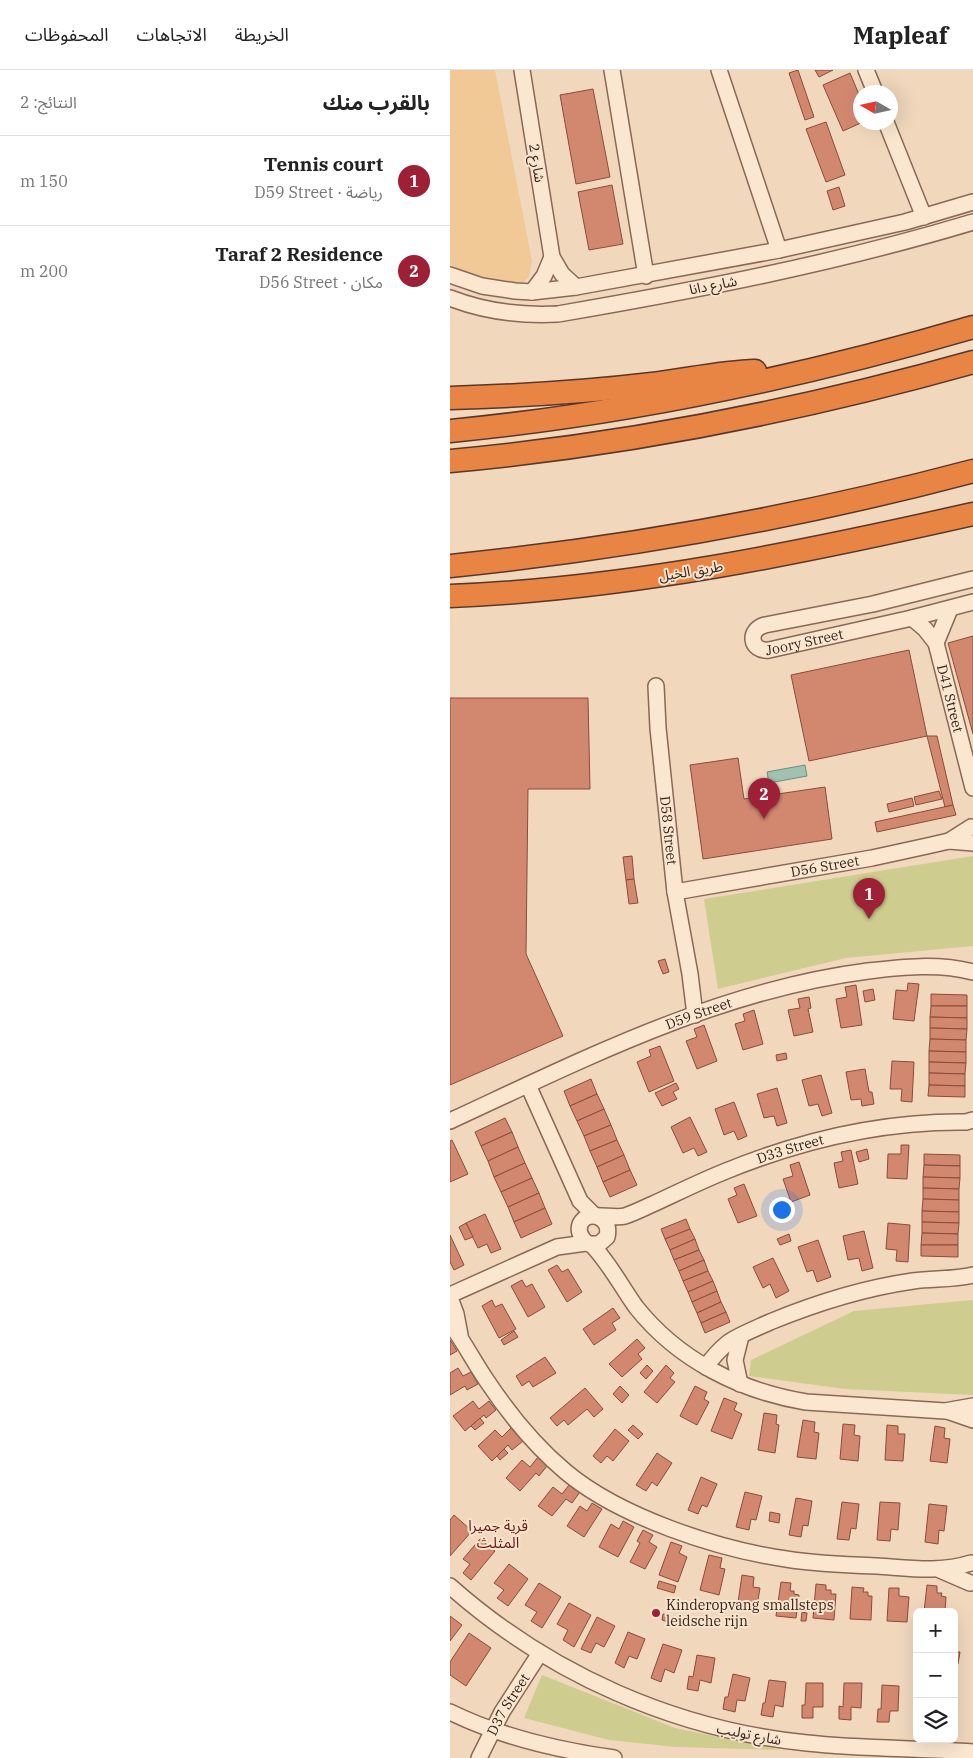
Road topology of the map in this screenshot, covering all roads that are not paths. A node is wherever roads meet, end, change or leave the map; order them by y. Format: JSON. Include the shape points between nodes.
{"nodes":[{"id":1,"x":522,"y":70,"type":"edge"},
{"id":2,"x":612,"y":70,"type":"edge"},
{"id":3,"x":719,"y":70,"type":"edge"},
{"id":4,"x":866,"y":70,"type":"edge"},
{"id":5,"x":872,"y":85,"type":"edge"},
{"id":6,"x":889,"y":130,"type":"edge"},
{"id":7,"x":973,"y":202,"type":"edge"},
{"id":8,"x":924,"y":217,"type":"junction"},
{"id":9,"x":973,"y":222,"type":"edge"},
{"id":10,"x":779,"y":250,"type":"junction"},
{"id":11,"x":552,"y":257,"type":"junction"},
{"id":12,"x":450,"y":275,"type":"edge"},
{"id":13,"x":646,"y":276,"type":"junction"},
{"id":14,"x":576,"y":287,"type":"junction"},
{"id":15,"x":532,"y":292,"type":"junction"},
{"id":16,"x":450,"y":298,"type":"edge"},
{"id":17,"x":973,"y":327,"type":"edge"},
{"id":18,"x":973,"y":362,"type":"edge"},
{"id":19,"x":790,"y":375,"type":"junction"},
{"id":20,"x":450,"y":398,"type":"edge"},
{"id":21,"x":450,"y":431,"type":"edge"},
{"id":22,"x":450,"y":460,"type":"edge"},
{"id":23,"x":973,"y":471,"type":"edge"},
{"id":24,"x":973,"y":501,"type":"edge"},
{"id":25,"x":973,"y":514,"type":"edge"},
{"id":26,"x":928,"y":524,"type":"junction"},
{"id":27,"x":450,"y":566,"type":"edge"},
{"id":28,"x":973,"y":580,"type":"edge"},
{"id":29,"x":450,"y":596,"type":"edge"},
{"id":30,"x":973,"y":602,"type":"edge"},
{"id":31,"x":950,"y":609,"type":"junction"},
{"id":32,"x":912,"y":618,"type":"junction"},
{"id":33,"x":936,"y":643,"type":"junction"},
{"id":34,"x":656,"y":686,"type":"dead end"},
{"id":35,"x":973,"y":788,"type":"edge"},
{"id":36,"x":972,"y":826,"type":"edge"},
{"id":37,"x":949,"y":841,"type":"junction"},
{"id":38,"x":973,"y":843,"type":"edge"},
{"id":39,"x":675,"y":892,"type":"junction"},
{"id":40,"x":970,"y":970,"type":"edge"},
{"id":41,"x":690,"y":974,"type":"junction"},
{"id":42,"x":710,"y":1010,"type":"junction"},
{"id":43,"x":695,"y":1015,"type":"junction"},
{"id":44,"x":528,"y":1085,"type":"junction"},
{"id":45,"x":450,"y":1121,"type":"edge"},
{"id":46,"x":971,"y":1122,"type":"edge"},
{"id":47,"x":580,"y":1201,"type":"junction"},
{"id":48,"x":596,"y":1216,"type":"junction"},
{"id":49,"x":624,"y":1216,"type":"junction"},
{"id":50,"x":580,"y":1227,"type":"junction"},
{"id":51,"x":597,"y":1241,"type":"junction"},
{"id":52,"x":556,"y":1247,"type":"junction"},
{"id":53,"x":969,"y":1278,"type":"edge"},
{"id":54,"x":450,"y":1296,"type":"edge"},
{"id":55,"x":450,"y":1323,"type":"edge"},
{"id":56,"x":460,"y":1336,"type":"junction"},
{"id":57,"x":740,"y":1336,"type":"junction"},
{"id":58,"x":706,"y":1367,"type":"junction"},
{"id":59,"x":740,"y":1384,"type":"junction"},
{"id":60,"x":973,"y":1406,"type":"edge"},
{"id":61,"x":945,"y":1410,"type":"junction"},
{"id":62,"x":973,"y":1420,"type":"edge"},
{"id":63,"x":972,"y":1561,"type":"edge"},
{"id":64,"x":938,"y":1570,"type":"junction"},
{"id":65,"x":450,"y":1586,"type":"edge"},
{"id":66,"x":972,"y":1586,"type":"edge"},
{"id":67,"x":540,"y":1652,"type":"junction"},
{"id":68,"x":450,"y":1712,"type":"edge"},
{"id":69,"x":492,"y":1730,"type":"junction"},
{"id":70,"x":973,"y":1752,"type":"edge"},
{"id":71,"x":479,"y":1758,"type":"edge"},
{"id":72,"x":614,"y":1758,"type":"edge"}],
"edges":[{"from":1,"to":11,"type":"street","name":"شارع 2"},
{"from":2,"to":13,"type":"street"},
{"from":3,"to":10,"type":"street"},
{"from":4,"to":5,"type":"street"},
{"from":6,"to":8,"type":"street"},
{"from":7,"to":8,"type":"street","name":"شارع دانا"},
{"from":8,"to":10,"type":"street","name":"شارع دانا"},
{"from":9,"to":16,"type":"street","name":"شارع دانا","via":[[911,240],[735,281],[558,314],[498,312]]},
{"from":10,"to":13,"type":"street","name":"شارع دانا"},
{"from":11,"to":14,"type":"street","name":"شارع 2","via":[[562,274]]},
{"from":11,"to":15,"type":"street"},
{"from":12,"to":15,"type":"street","name":"شارع دانا","via":[[482,286]]},
{"from":13,"to":14,"type":"street","name":"شارع دانا"},
{"from":14,"to":15,"type":"street","name":"شارع دانا"},
{"from":17,"to":19,"type":"highway"},
{"from":18,"to":22,"type":"highway","via":[[731,420],[608,442]]},
{"from":19,"to":20,"type":"highway","via":[[741,372],[602,390]]},
{"from":19,"to":21,"type":"highway","via":[[610,410]]},
{"from":23,"to":27,"type":"highway","via":[[854,501],[715,530],[581,552]]},
{"from":24,"to":26,"type":"highway"},
{"from":25,"to":26,"type":"highway"},
{"from":26,"to":29,"type":"highway","name":"طريق الخيل","via":[[683,573],[543,591]]},
{"from":28,"to":32,"type":"street","name":"Joory Street","via":[[765,625],[757,628],[753,640],[761,650],[769,650]]},
{"from":30,"to":31,"type":"street","name":"Joory Street"},
{"from":31,"to":32,"type":"street","name":"Joory Street"},
{"from":31,"to":33,"type":"street"},
{"from":32,"to":33,"type":"street","name":"D41 Street"},
{"from":33,"to":35,"type":"street","name":"D41 Street"},
{"from":34,"to":39,"type":"street","name":"D58 Street"},
{"from":36,"to":37,"type":"street","name":"D56 Street"},
{"from":36,"to":38,"type":"street"},
{"from":37,"to":38,"type":"street"},
{"from":37,"to":39,"type":"street","name":"D56 Street","via":[[872,858]]},
{"from":39,"to":41,"type":"street","name":"D58 Street"},
{"from":40,"to":42,"type":"street","name":"D59 Street","via":[[925,966],[843,975],[780,988]]},
{"from":41,"to":42,"type":"street","name":"D58 Street"},
{"from":41,"to":43,"type":"street","name":"D58 Street"},
{"from":42,"to":43,"type":"street","name":"D59 Street"},
{"from":43,"to":44,"type":"street","name":"D59 Street","via":[[611,1046]]},
{"from":44,"to":45,"type":"street","name":"D59 Street"},
{"from":44,"to":47,"type":"street"},
{"from":46,"to":49,"type":"street","name":"D33 Street","via":[[886,1127],[820,1140],[748,1162]]},
{"from":47,"to":48,"type":"street"},
{"from":47,"to":50,"type":"street"},
{"from":48,"to":49,"type":"street","name":"D33 Street"},
{"from":48,"to":50,"type":"street","via":[[587,1217]]},
{"from":48,"to":51,"type":"street","via":[[608,1226]]},
{"from":49,"to":51,"type":"street","name":"D33 Street"},
{"from":50,"to":51,"type":"street","via":[[581,1237]]},
{"from":50,"to":52,"type":"street"},
{"from":51,"to":52,"type":"street"},
{"from":51,"to":58,"type":"street","via":[[627,1294],[650,1322],[676,1347]]},
{"from":52,"to":54,"type":"street"},
{"from":53,"to":57,"type":"street","via":[[914,1281],[867,1290],[787,1315]]},
{"from":54,"to":56,"type":"street"},
{"from":55,"to":56,"type":"street"},
{"from":56,"to":64,"type":"street","via":[[503,1404],[543,1451],[589,1490],[617,1505],[702,1539],[757,1554],[815,1563]]},
{"from":57,"to":58,"type":"street","via":[[723,1348]]},
{"from":57,"to":59,"type":"street","via":[[735,1360]]},
{"from":58,"to":59,"type":"street"},
{"from":59,"to":61,"type":"street","via":[[806,1402]]},
{"from":60,"to":61,"type":"street"},
{"from":61,"to":62,"type":"street"},
{"from":63,"to":64,"type":"street"},
{"from":63,"to":66,"type":"street","via":[[966,1573]]},
{"from":64,"to":66,"type":"street"},
{"from":65,"to":67,"type":"street","name":"شارع توليب","via":[[486,1617]]},
{"from":67,"to":69,"type":"street","name":"D37 Street"},
{"from":67,"to":70,"type":"street","name":"شارع توليب","via":[[634,1701],[736,1733],[808,1744]]},
{"from":68,"to":69,"type":"street"},
{"from":69,"to":71,"type":"street","name":"D37 Street"},
{"from":69,"to":72,"type":"street","via":[[536,1743]]}]}
